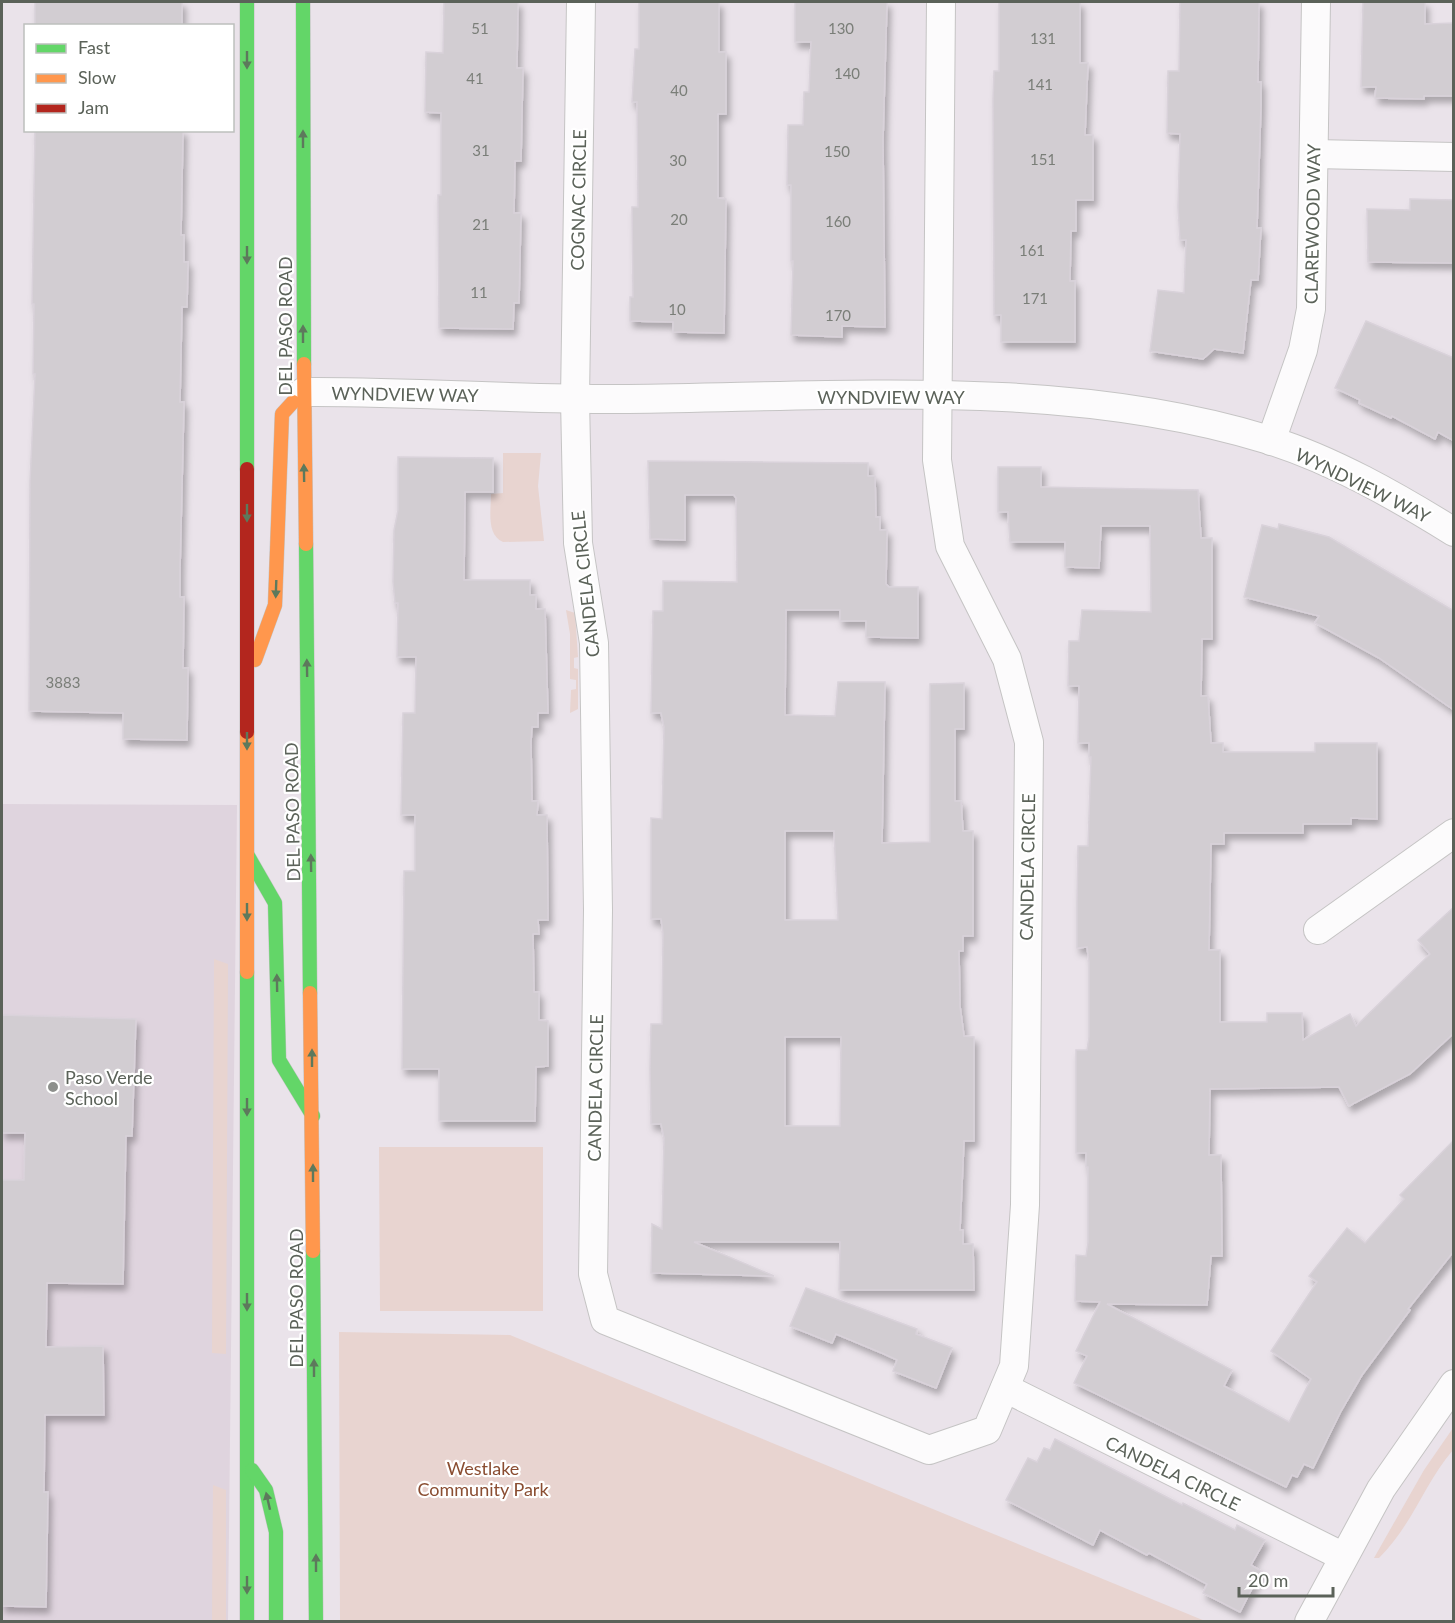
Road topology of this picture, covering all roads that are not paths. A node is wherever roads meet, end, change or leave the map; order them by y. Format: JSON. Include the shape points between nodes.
{"nodes":[{"id":1,"x":247,"y":2,"type":"edge"},
{"id":2,"x":303,"y":2,"type":"edge"},
{"id":3,"x":581,"y":2,"type":"edge"},
{"id":4,"x":941,"y":2,"type":"edge"},
{"id":5,"x":1316,"y":2,"type":"edge"},
{"id":6,"x":1314,"y":154,"type":"junction"},
{"id":7,"x":1454,"y":157,"type":"edge"},
{"id":8,"x":303,"y":392,"type":"junction"},
{"id":9,"x":936,"y":396,"type":"junction"},
{"id":10,"x":574,"y":399,"type":"junction"},
{"id":11,"x":1272,"y":441,"type":"junction"},
{"id":12,"x":1454,"y":532,"type":"edge"},
{"id":13,"x":247,"y":682,"type":"junction"},
{"id":14,"x":1454,"y":833,"type":"edge"},
{"id":15,"x":247,"y":854,"type":"junction"},
{"id":16,"x":1318,"y":930,"type":"dead end"},
{"id":17,"x":313,"y":1116,"type":"junction"},
{"id":18,"x":1454,"y":1384,"type":"edge"},
{"id":19,"x":1005,"y":1388,"type":"junction"},
{"id":20,"x":247,"y":1464,"type":"junction"},
{"id":21,"x":1342,"y":1556,"type":"junction"},
{"id":22,"x":247,"y":1622,"type":"edge"},
{"id":23,"x":276,"y":1622,"type":"edge"},
{"id":24,"x":316,"y":1622,"type":"edge"},
{"id":25,"x":1309,"y":1622,"type":"edge"}],
"edges":[{"from":1,"to":13,"type":"street","one_way":true},
{"from":8,"to":2,"type":"street","name":"DEL PASO ROAD","one_way":true},
{"from":3,"to":10,"type":"street","name":"COGNAC CIRCLE"},
{"from":4,"to":9,"type":"street"},
{"from":5,"to":6,"type":"street","name":"CLAREWOOD WAY"},
{"from":6,"to":7,"type":"street"},
{"from":6,"to":11,"type":"street","name":"CLAREWOOD WAY","via":[[1311,309],[1303,350]]},
{"from":8,"to":10,"type":"street","name":"WYNDVIEW WAY"},
{"from":8,"to":13,"type":"street","one_way":true,"via":[[282,414],[275,604]]},
{"from":17,"to":8,"type":"street","name":"DEL PASO ROAD","one_way":true},
{"from":9,"to":10,"type":"street","name":"WYNDVIEW WAY"},
{"from":9,"to":11,"type":"street","name":"WYNDVIEW WAY","via":[[1060,400],[1199,421]]},
{"from":9,"to":19,"type":"street","name":"CANDELA CIRCLE","via":[[937,460],[950,546],[1007,659],[1029,742],[1025,1205],[1014,1366]]},
{"from":10,"to":19,"type":"street","name":"CANDELA CIRCLE","via":[[578,543],[594,643],[598,910],[593,1274],[605,1320],[929,1450],[987,1430]]},
{"from":11,"to":12,"type":"street","name":"WYNDVIEW WAY","via":[[1407,502]]},
{"from":13,"to":15,"type":"street","one_way":true},
{"from":14,"to":16,"type":"street"},
{"from":17,"to":15,"type":"street","one_way":true,"via":[[279,1060],[275,903]]},
{"from":15,"to":20,"type":"street","one_way":true},
{"from":24,"to":17,"type":"street","name":"DEL PASO ROAD","one_way":true},
{"from":18,"to":21,"type":"street","via":[[1381,1489]]},
{"from":19,"to":21,"type":"street","name":"CANDELA CIRCLE"},
{"from":20,"to":22,"type":"street","one_way":true},
{"from":23,"to":20,"type":"street","one_way":true,"via":[[276,1532],[266,1490]]},
{"from":21,"to":25,"type":"street"}]}
